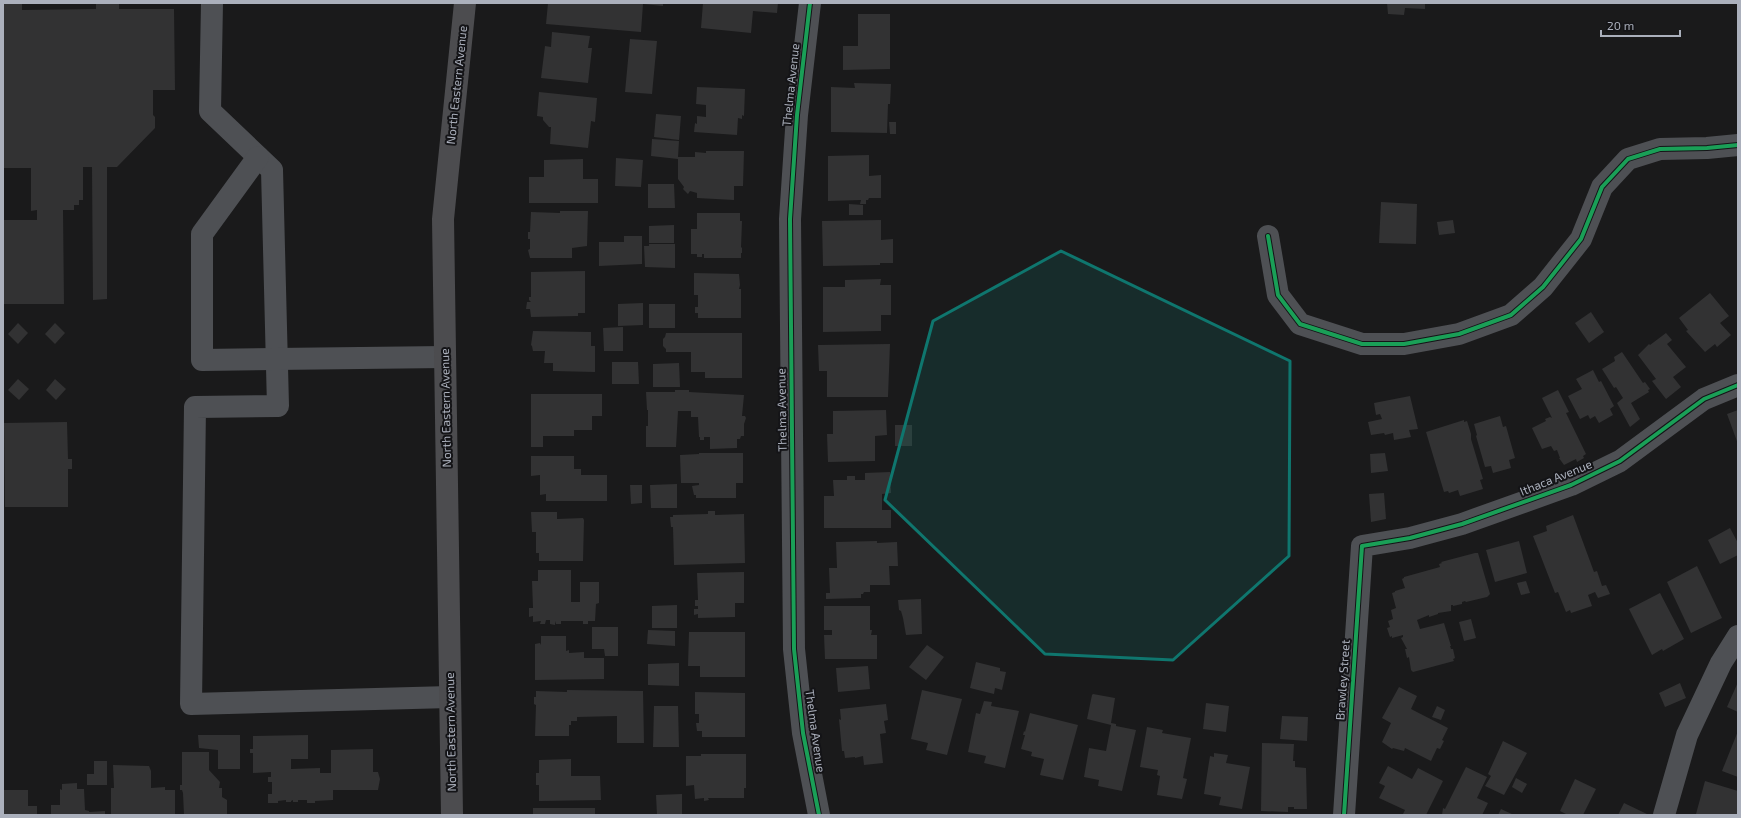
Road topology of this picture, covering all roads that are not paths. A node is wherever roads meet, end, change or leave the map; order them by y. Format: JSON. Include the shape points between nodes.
{"nodes":[{"id":1,"x":212,"y":3,"type":"edge"},
{"id":2,"x":465,"y":3,"type":"edge"},
{"id":3,"x":810,"y":3,"type":"edge"},
{"id":4,"x":1738,"y":145,"type":"edge"},
{"id":5,"x":258,"y":157,"type":"junction"},
{"id":6,"x":1268,"y":236,"type":"dead end"},
{"id":7,"x":445,"y":357,"type":"junction"},
{"id":8,"x":277,"y":359,"type":"junction"},
{"id":9,"x":1738,"y":385,"type":"edge"},
{"id":10,"x":1362,"y":546,"type":"joint"},
{"id":11,"x":1738,"y":636,"type":"edge"},
{"id":12,"x":450,"y":697,"type":"junction"},
{"id":13,"x":452,"y":815,"type":"edge"},
{"id":14,"x":819,"y":815,"type":"edge"},
{"id":15,"x":1344,"y":815,"type":"edge"},
{"id":16,"x":1664,"y":815,"type":"edge"}],
"edges":[{"from":1,"to":5,"type":"street","via":[[210,111]]},
{"from":2,"to":7,"type":"main road","name":"North Eastern Avenue","via":[[443,219]]},
{"from":3,"to":14,"type":"street","name":"Thelma Avenue","via":[[797,115],[790,219],[794,649],[804,734]]},
{"from":4,"to":6,"type":"street","via":[[1660,150],[1628,159],[1602,187],[1581,239],[1543,287],[1511,315],[1459,334],[1404,344],[1362,344],[1300,324],[1278,295]]},
{"from":5,"to":8,"type":"street","via":[[272,170]]},
{"from":5,"to":8,"type":"street","via":[[202,234],[202,360]]},
{"from":7,"to":8,"type":"street"},
{"from":7,"to":12,"type":"main road","name":"North Eastern Avenue"},
{"from":8,"to":12,"type":"street","via":[[278,406],[195,407],[191,704]]},
{"from":9,"to":10,"type":"street","name":"Ithaca Avenue","via":[[1704,398],[1620,461],[1571,485],[1462,524],[1410,538]]},
{"from":10,"to":15,"type":"street","name":"Brawley Street"},
{"from":11,"to":16,"type":"street","via":[[1721,663],[1687,735]]},
{"from":12,"to":13,"type":"main road","name":"North Eastern Avenue"}]}
